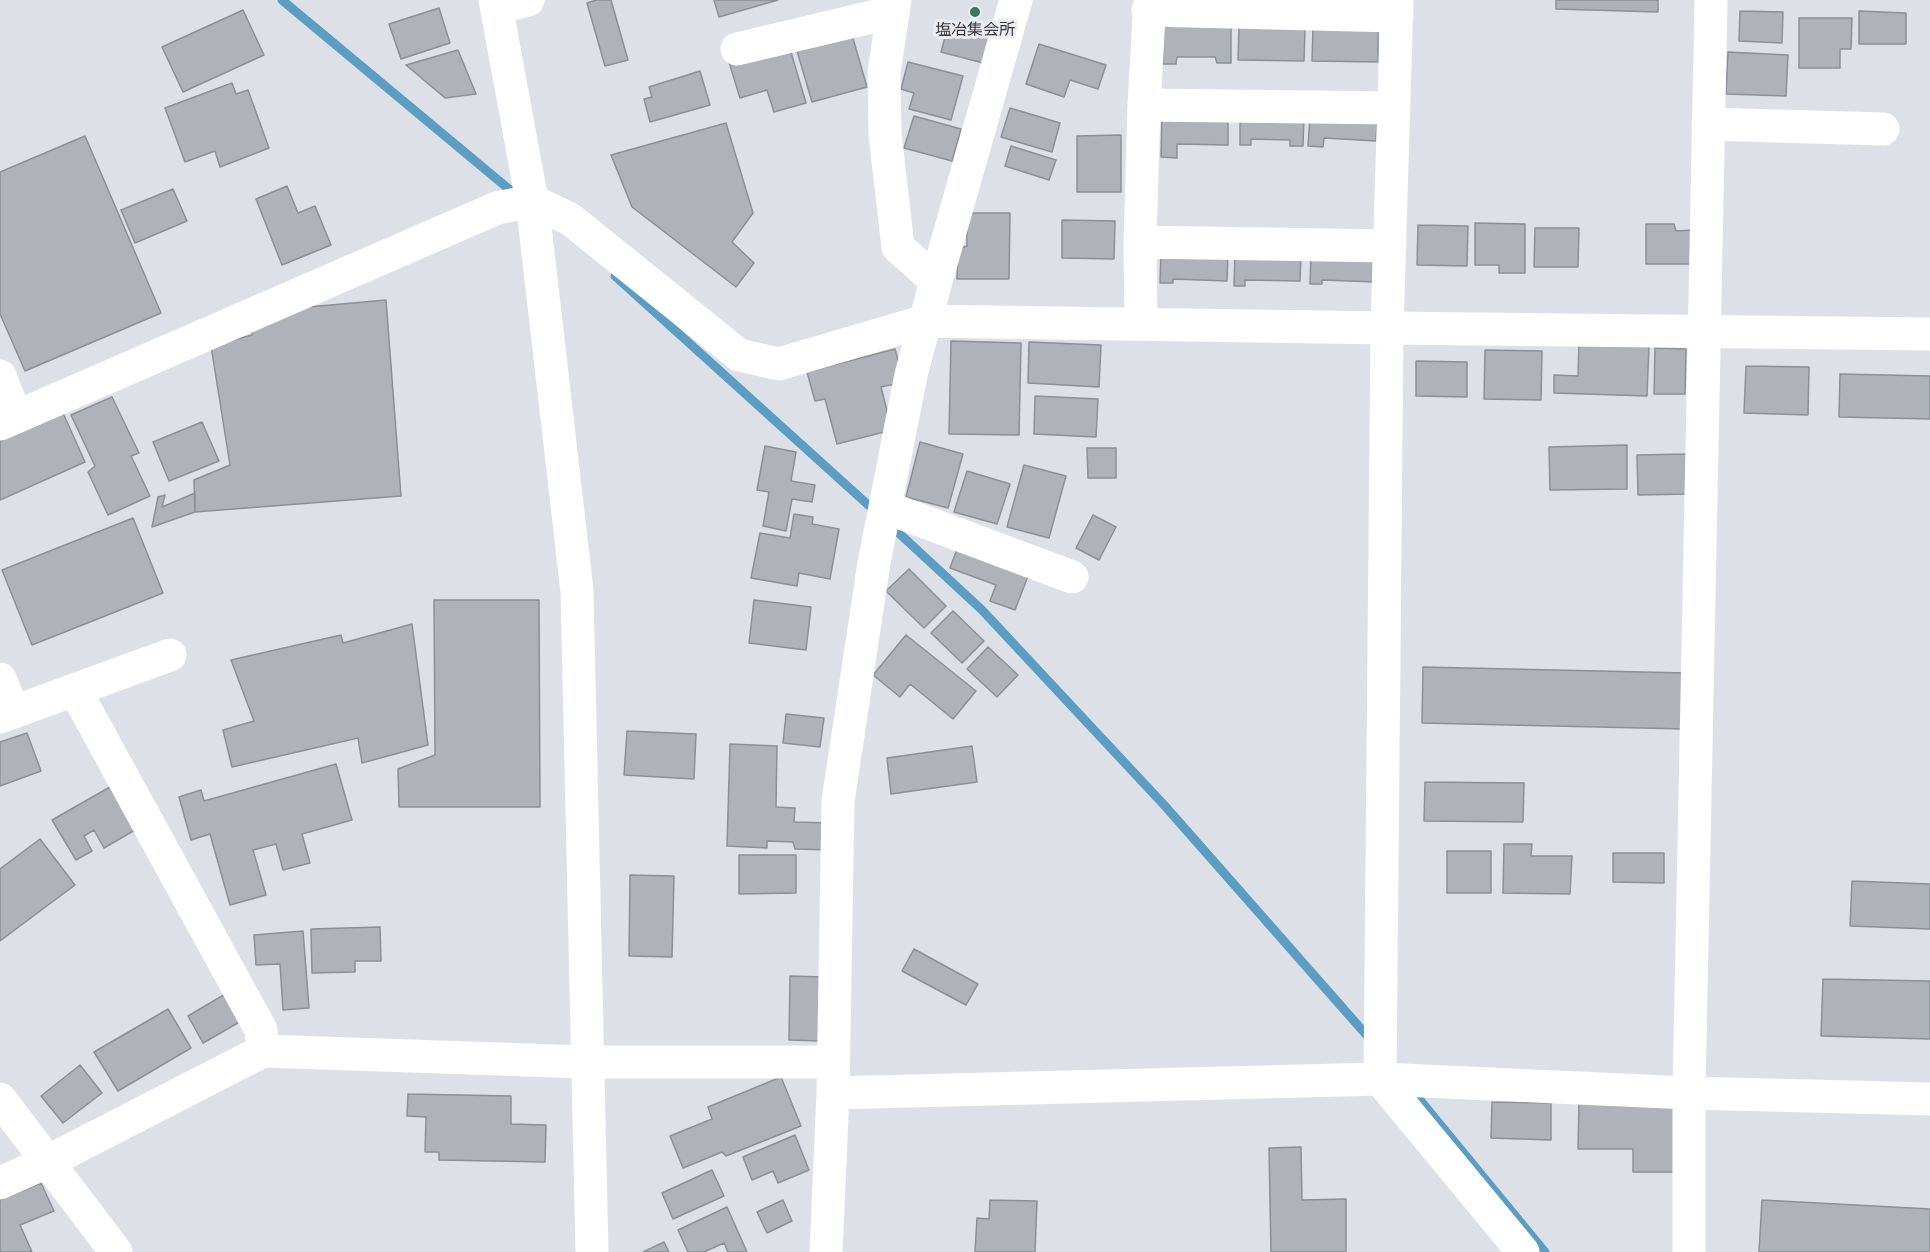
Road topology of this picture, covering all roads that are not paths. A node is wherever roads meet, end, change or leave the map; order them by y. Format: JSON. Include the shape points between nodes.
{"nodes":[{"id":1,"x":528,"y":0,"type":"edge"},
{"id":2,"x":1016,"y":0,"type":"edge"},
{"id":3,"x":1711,"y":0,"type":"edge"},
{"id":4,"x":496,"y":4,"type":"edge"},
{"id":5,"x":1149,"y":5,"type":"edge"},
{"id":6,"x":894,"y":6,"type":"edge"},
{"id":7,"x":1397,"y":8,"type":"edge"},
{"id":8,"x":737,"y":49,"type":"dead end"},
{"id":9,"x":1144,"y":105,"type":"junction"},
{"id":10,"x":1394,"y":108,"type":"junction"},
{"id":11,"x":1708,"y":124,"type":"junction"},
{"id":12,"x":1883,"y":129,"type":"dead end"},
{"id":13,"x":532,"y":201,"type":"junction"},
{"id":14,"x":1140,"y":242,"type":"junction"},
{"id":15,"x":1390,"y":246,"type":"junction"},
{"id":16,"x":936,"y":281,"type":"junction"},
{"id":17,"x":925,"y":321,"type":"junction"},
{"id":18,"x":1141,"y":324,"type":"junction"},
{"id":19,"x":1387,"y":328,"type":"junction"},
{"id":20,"x":1704,"y":332,"type":"junction"},
{"id":21,"x":1930,"y":334,"type":"edge"},
{"id":22,"x":0,"y":376,"type":"edge"},
{"id":23,"x":8,"y":420,"type":"edge"},
{"id":24,"x":885,"y":507,"type":"junction"},
{"id":25,"x":1072,"y":577,"type":"dead end"},
{"id":26,"x":170,"y":655,"type":"dead end"},
{"id":27,"x":0,"y":679,"type":"edge"},
{"id":28,"x":75,"y":690,"type":"junction"},
{"id":29,"x":7,"y":714,"type":"edge"},
{"id":30,"x":263,"y":1051,"type":"junction"},
{"id":31,"x":587,"y":1062,"type":"junction"},
{"id":32,"x":833,"y":1078,"type":"junction"},
{"id":33,"x":1380,"y":1079,"type":"junction"},
{"id":34,"x":1689,"y":1093,"type":"junction"},
{"id":35,"x":0,"y":1099,"type":"edge"},
{"id":36,"x":1930,"y":1099,"type":"edge"},
{"id":37,"x":47,"y":1162,"type":"junction"},
{"id":38,"x":0,"y":1183,"type":"edge"},
{"id":39,"x":116,"y":1252,"type":"edge"},
{"id":40,"x":592,"y":1252,"type":"edge"},
{"id":41,"x":826,"y":1252,"type":"edge"},
{"id":42,"x":1523,"y":1252,"type":"edge"},
{"id":43,"x":1689,"y":1252,"type":"edge"}],
"edges":[{"from":1,"to":4,"type":"street"},
{"from":2,"to":16,"type":"street"},
{"from":3,"to":11,"type":"street"},
{"from":4,"to":13,"type":"street"},
{"from":5,"to":7,"type":"street"},
{"from":5,"to":9,"type":"street"},
{"from":6,"to":8,"type":"street"},
{"from":6,"to":16,"type":"street","via":[[884,72],[885,134],[898,247]]},
{"from":7,"to":10,"type":"street"},
{"from":9,"to":10,"type":"street"},
{"from":9,"to":14,"type":"street"},
{"from":10,"to":15,"type":"street"},
{"from":11,"to":12,"type":"street"},
{"from":11,"to":20,"type":"street"},
{"from":13,"to":17,"type":"street","via":[[570,219],[739,355],[779,364]]},
{"from":13,"to":23,"type":"street","via":[[497,208]]},
{"from":13,"to":31,"type":"street","via":[[577,591]]},
{"from":14,"to":15,"type":"street"},
{"from":14,"to":18,"type":"street"},
{"from":15,"to":19,"type":"street"},
{"from":16,"to":17,"type":"street"},
{"from":17,"to":18,"type":"street"},
{"from":17,"to":24,"type":"street"},
{"from":18,"to":19,"type":"street"},
{"from":19,"to":20,"type":"street"},
{"from":19,"to":33,"type":"street"},
{"from":20,"to":21,"type":"street"},
{"from":20,"to":34,"type":"street"},
{"from":22,"to":23,"type":"street"},
{"from":24,"to":25,"type":"street"},
{"from":24,"to":32,"type":"street","via":[[838,801]]},
{"from":26,"to":28,"type":"street"},
{"from":27,"to":29,"type":"street"},
{"from":28,"to":29,"type":"street"},
{"from":28,"to":30,"type":"street","via":[[261,1030]]},
{"from":30,"to":31,"type":"street"},
{"from":30,"to":37,"type":"street"},
{"from":31,"to":32,"type":"street"},
{"from":31,"to":40,"type":"street"},
{"from":32,"to":33,"type":"street"},
{"from":32,"to":41,"type":"street"},
{"from":33,"to":34,"type":"street"},
{"from":33,"to":42,"type":"street"},
{"from":34,"to":36,"type":"street"},
{"from":34,"to":43,"type":"street"},
{"from":35,"to":37,"type":"street"},
{"from":37,"to":38,"type":"street"},
{"from":37,"to":39,"type":"street"}]}
